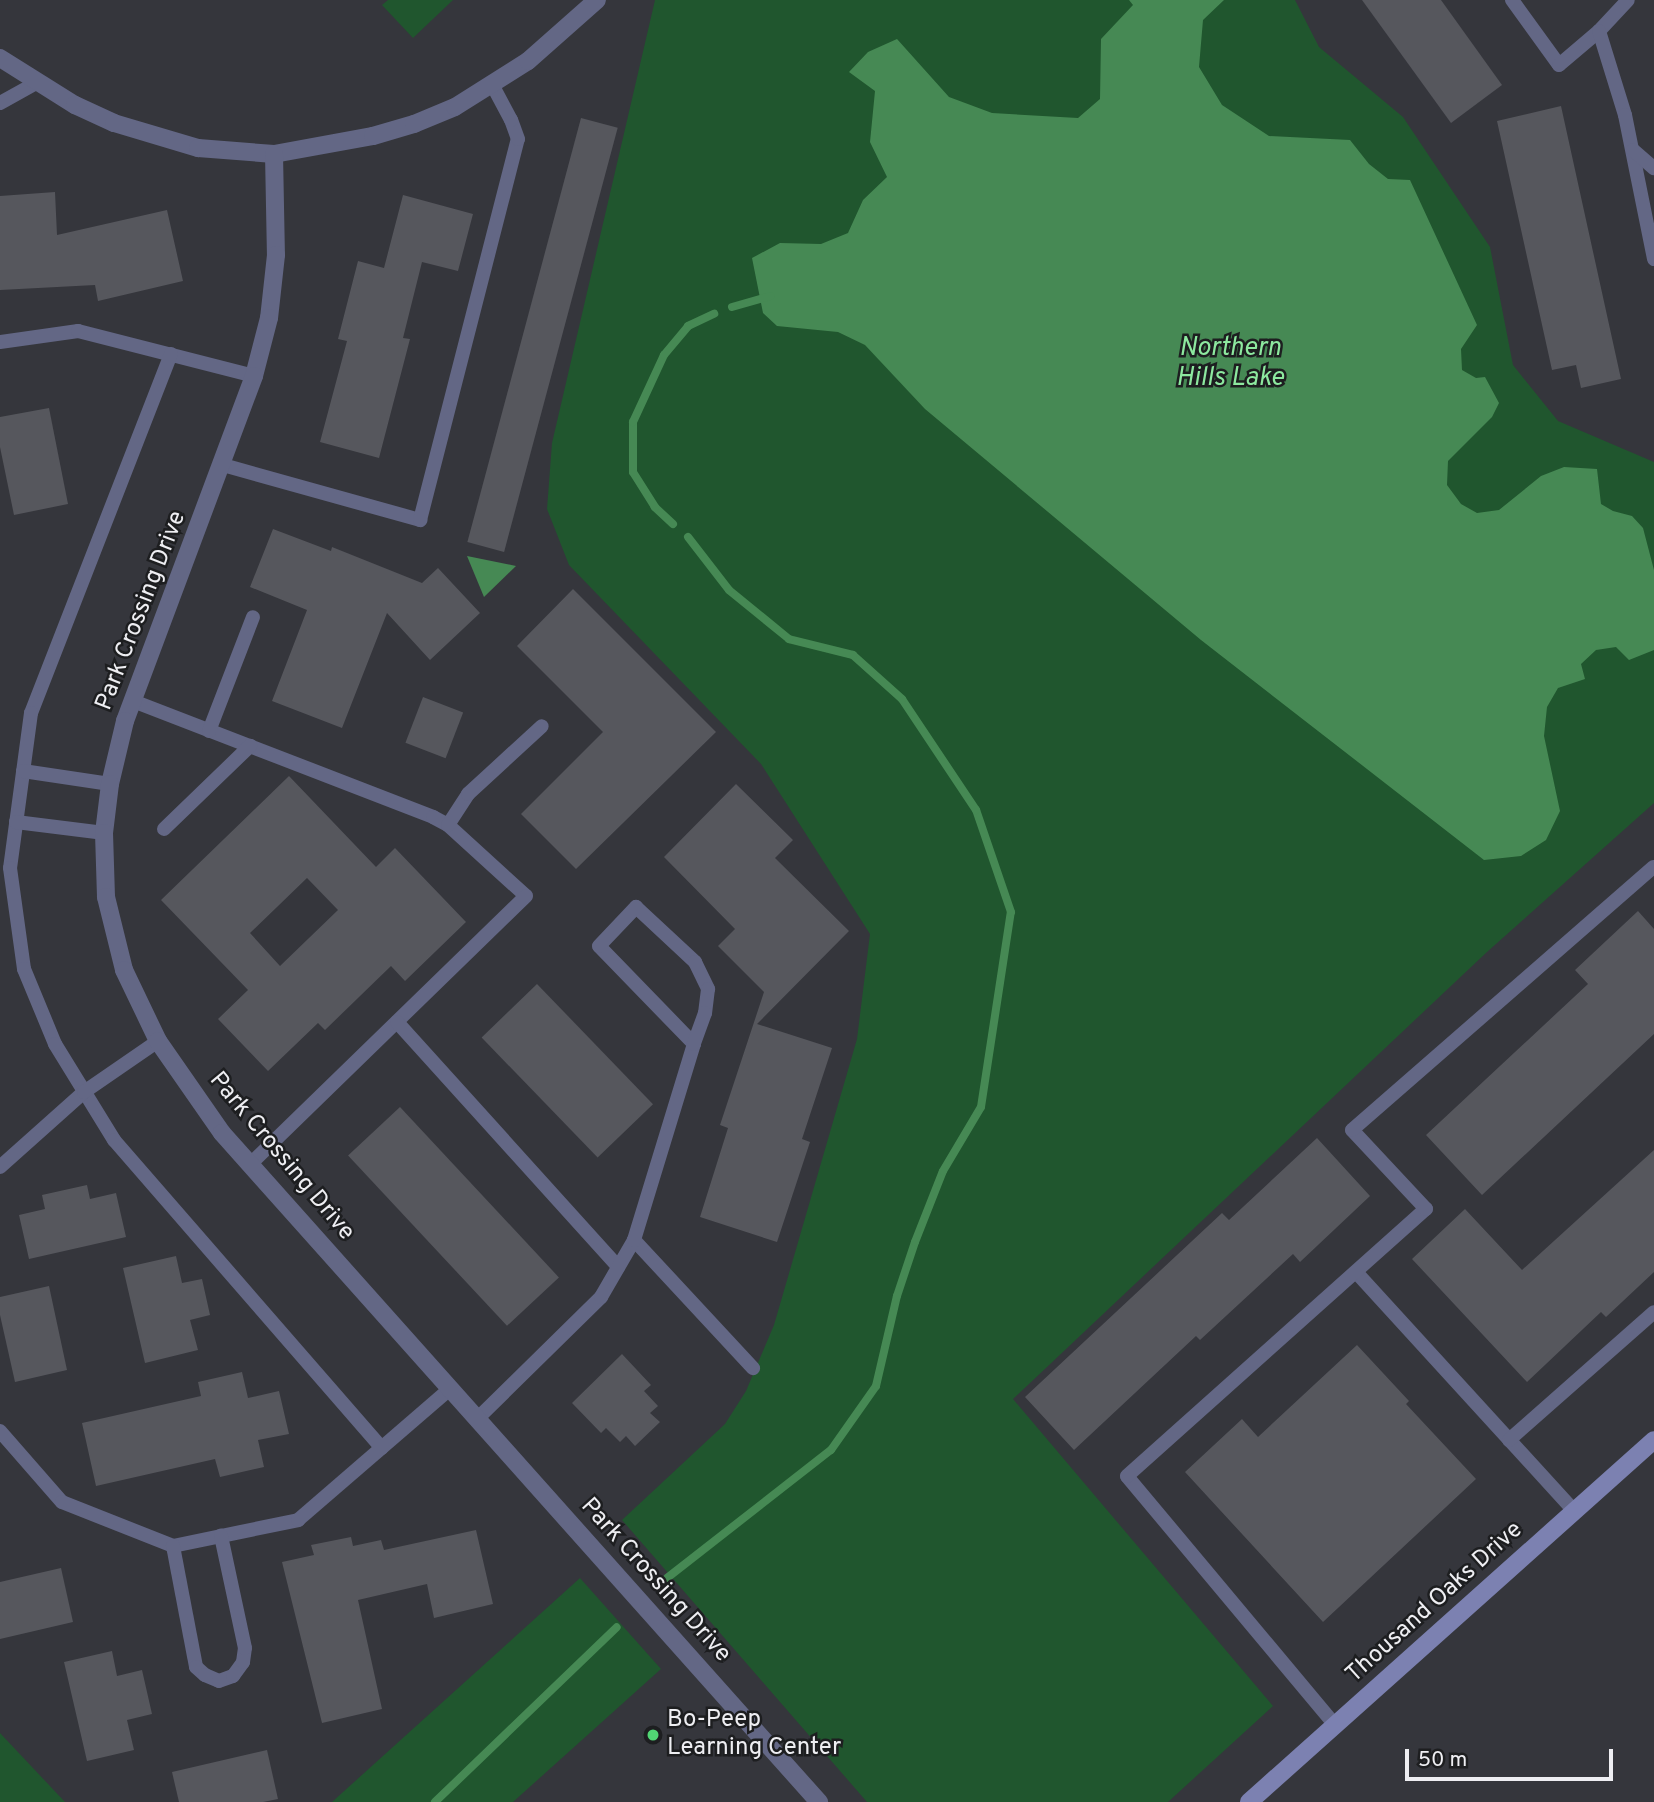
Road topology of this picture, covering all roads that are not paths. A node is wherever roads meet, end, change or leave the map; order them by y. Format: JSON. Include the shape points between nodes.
{"nodes":[{"id":1,"x":597,"y":0,"type":"edge"},
{"id":2,"x":1512,"y":0,"type":"edge"},
{"id":3,"x":1622,"y":2,"type":"edge"},
{"id":4,"x":1599,"y":31,"type":"junction"},
{"id":5,"x":0,"y":58,"type":"edge"},
{"id":6,"x":38,"y":82,"type":"junction"},
{"id":7,"x":493,"y":86,"type":"junction"},
{"id":8,"x":0,"y":103,"type":"edge"},
{"id":9,"x":1633,"y":150,"type":"junction"},
{"id":10,"x":274,"y":154,"type":"junction"},
{"id":11,"x":1654,"y":168,"type":"edge"},
{"id":12,"x":1654,"y":259,"type":"edge"},
{"id":13,"x":0,"y":342,"type":"edge"},
{"id":14,"x":171,"y":354,"type":"junction"},
{"id":15,"x":254,"y":376,"type":"junction"},
{"id":16,"x":223,"y":464,"type":"junction"},
{"id":17,"x":253,"y":617,"type":"dead end"},
{"id":18,"x":133,"y":701,"type":"junction"},
{"id":19,"x":542,"y":726,"type":"dead end"},
{"id":20,"x":209,"y":731,"type":"junction"},
{"id":21,"x":250,"y":747,"type":"junction"},
{"id":22,"x":23,"y":771,"type":"junction"},
{"id":23,"x":110,"y":784,"type":"junction"},
{"id":24,"x":16,"y":822,"type":"junction"},
{"id":25,"x":448,"y":825,"type":"junction"},
{"id":26,"x":164,"y":830,"type":"dead end"},
{"id":27,"x":104,"y":833,"type":"junction"},
{"id":28,"x":1654,"y":867,"type":"edge"},
{"id":29,"x":397,"y":1022,"type":"junction"},
{"id":30,"x":158,"y":1041,"type":"junction"},
{"id":31,"x":694,"y":1044,"type":"junction"},
{"id":32,"x":84,"y":1092,"type":"junction"},
{"id":33,"x":250,"y":1164,"type":"junction"},
{"id":34,"x":0,"y":1167,"type":"edge"},
{"id":35,"x":634,"y":1240,"type":"junction"},
{"id":36,"x":618,"y":1267,"type":"junction"},
{"id":37,"x":1356,"y":1272,"type":"junction"},
{"id":38,"x":1654,"y":1312,"type":"edge"},
{"id":39,"x":753,"y":1368,"type":"dead end"},
{"id":40,"x":450,"y":1389,"type":"junction"},
{"id":41,"x":477,"y":1419,"type":"junction"},
{"id":42,"x":0,"y":1431,"type":"edge"},
{"id":43,"x":1509,"y":1440,"type":"junction"},
{"id":44,"x":1654,"y":1440,"type":"edge"},
{"id":45,"x":382,"y":1448,"type":"junction"},
{"id":46,"x":1574,"y":1511,"type":"junction"},
{"id":47,"x":221,"y":1536,"type":"junction"},
{"id":48,"x":173,"y":1546,"type":"junction"},
{"id":49,"x":1335,"y":1725,"type":"junction"},
{"id":50,"x":819,"y":1802,"type":"edge"},
{"id":51,"x":1249,"y":1802,"type":"edge"}],
"edges":[{"from":1,"to":7,"type":"street"},
{"from":2,"to":4,"type":"lane","via":[[1559,65]]},
{"from":3,"to":4,"type":"lane"},
{"from":4,"to":9,"type":"lane"},
{"from":5,"to":6,"type":"street"},
{"from":6,"to":8,"type":"lane"},
{"from":6,"to":10,"type":"street","via":[[114,123],[156,138],[198,148]]},
{"from":7,"to":10,"type":"street","via":[[415,124]]},
{"from":7,"to":16,"type":"lane","via":[[518,139],[420,520]]},
{"from":9,"to":11,"type":"lane"},
{"from":9,"to":12,"type":"lane"},
{"from":10,"to":15,"type":"street","name":"Park Crossing Drive","via":[[276,255],[269,318]]},
{"from":13,"to":14,"type":"lane","via":[[78,331]]},
{"from":14,"to":15,"type":"lane"},
{"from":14,"to":22,"type":"lane","via":[[31,713]]},
{"from":15,"to":16,"type":"street","name":"Park Crossing Drive"},
{"from":16,"to":18,"type":"street","name":"Park Crossing Drive"},
{"from":17,"to":20,"type":"lane"},
{"from":18,"to":20,"type":"lane"},
{"from":18,"to":23,"type":"street","name":"Park Crossing Drive"},
{"from":19,"to":25,"type":"lane","via":[[468,794]]},
{"from":20,"to":21,"type":"lane"},
{"from":21,"to":25,"type":"lane"},
{"from":21,"to":26,"type":"lane"},
{"from":22,"to":23,"type":"lane"},
{"from":22,"to":24,"type":"lane"},
{"from":23,"to":27,"type":"street","name":"Park Crossing Drive"},
{"from":24,"to":27,"type":"lane"},
{"from":24,"to":32,"type":"lane","via":[[10,868],[24,970],[55,1044]]},
{"from":25,"to":29,"type":"lane","via":[[526,896]]},
{"from":27,"to":30,"type":"street","name":"Park Crossing Drive","via":[[106,897],[113,934],[138,1005]]},
{"from":28,"to":37,"type":"lane","via":[[1352,1130],[1426,1209]]},
{"from":29,"to":33,"type":"lane"},
{"from":29,"to":36,"type":"lane"},
{"from":30,"to":32,"type":"lane"},
{"from":30,"to":33,"type":"street","name":"Park Crossing Drive","via":[[222,1133]]},
{"from":31,"to":31,"type":"lane","via":[[599,946],[636,906],[695,962],[708,989]]},
{"from":31,"to":35,"type":"lane"},
{"from":32,"to":34,"type":"lane"},
{"from":32,"to":45,"type":"lane","via":[[114,1140]]},
{"from":33,"to":40,"type":"street","name":"Park Crossing Drive"},
{"from":35,"to":36,"type":"lane"},
{"from":35,"to":39,"type":"lane"},
{"from":36,"to":41,"type":"lane","via":[[601,1297]]},
{"from":37,"to":43,"type":"lane"},
{"from":37,"to":49,"type":"lane","via":[[1127,1476]]},
{"from":38,"to":43,"type":"lane"},
{"from":40,"to":41,"type":"street","name":"Park Crossing Drive"},
{"from":40,"to":45,"type":"lane"},
{"from":41,"to":50,"type":"street","name":"Park Crossing Drive"},
{"from":42,"to":48,"type":"lane","via":[[62,1502]]},
{"from":43,"to":46,"type":"lane"},
{"from":44,"to":46,"type":"main road","name":"Thousand Oaks Drive"},
{"from":45,"to":47,"type":"lane","via":[[298,1520]]},
{"from":46,"to":49,"type":"main road","name":"Thousand Oaks Drive"},
{"from":47,"to":48,"type":"lane"},
{"from":47,"to":48,"type":"lane","via":[[245,1648],[243,1662],[233,1675],[219,1681],[196,1667]]},
{"from":49,"to":51,"type":"main road","name":"Thousand Oaks Drive"}]}
